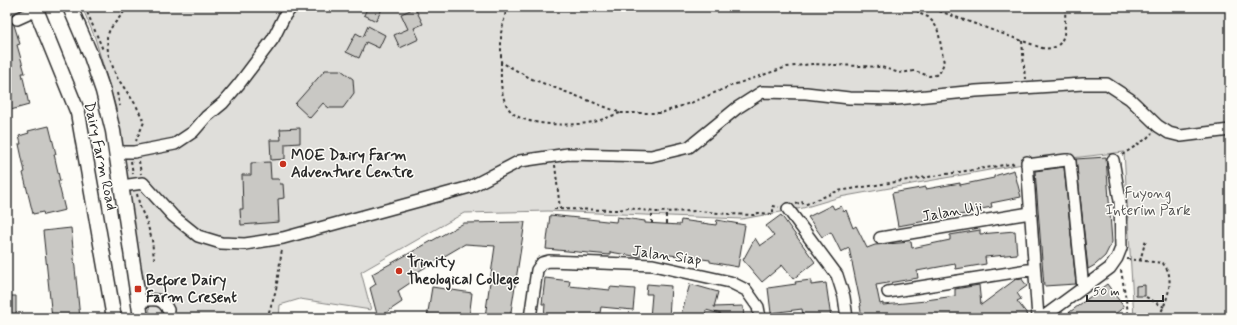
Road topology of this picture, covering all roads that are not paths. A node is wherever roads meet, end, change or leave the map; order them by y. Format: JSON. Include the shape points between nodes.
{"nodes":[{"id":1,"x":70,"y":7,"type":"edge"},
{"id":2,"x":292,"y":7,"type":"edge"},
{"id":3,"x":36,"y":9,"type":"edge"},
{"id":4,"x":18,"y":19,"type":"dead end"},
{"id":5,"x":1230,"y":130,"type":"edge"},
{"id":6,"x":117,"y":152,"type":"junction"},
{"id":7,"x":1113,"y":160,"type":"road end"},
{"id":8,"x":122,"y":186,"type":"junction"},
{"id":9,"x":789,"y":208,"type":"road end"},
{"id":10,"x":1030,"y":212,"type":"junction"},
{"id":11,"x":880,"y":238,"type":"dead end"},
{"id":12,"x":1034,"y":269,"type":"junction"},
{"id":13,"x":1082,"y":288,"type":"junction"},
{"id":14,"x":888,"y":292,"type":"dead end"},
{"id":15,"x":139,"y":301,"type":"junction"},
{"id":16,"x":168,"y":310,"type":"dead end"},
{"id":17,"x":114,"y":318,"type":"edge"},
{"id":18,"x":141,"y":318,"type":"edge"},
{"id":19,"x":530,"y":318,"type":"edge"},
{"id":20,"x":760,"y":318,"type":"edge"},
{"id":21,"x":847,"y":318,"type":"edge"},
{"id":22,"x":1038,"y":318,"type":"edge"},
{"id":23,"x":1042,"y":318,"type":"edge"}],
"edges":[{"from":1,"to":6,"type":"main road","name":"Dairy Farm Road","via":[[103,91]]},
{"from":2,"to":6,"type":"street","via":[[273,39],[239,84],[193,132],[175,144]]},
{"from":3,"to":4,"type":"street"},
{"from":3,"to":17,"type":"main road","name":"Dairy Farm Road","via":[[78,113]]},
{"from":5,"to":8,"type":"street","via":[[1181,136],[1169,133],[1130,99],[1107,84],[932,95],[897,100],[762,92],[689,147],[651,156],[568,154],[520,161],[470,187],[283,238],[245,244],[221,243],[198,236],[173,216],[143,183]]},
{"from":6,"to":8,"type":"main road","name":"Dairy Farm Road"},
{"from":7,"to":13,"type":"street","via":[[1120,201],[1121,248],[1118,258],[1110,268]]},
{"from":8,"to":15,"type":"main road","name":"Dairy Farm Road"},
{"from":9,"to":21,"type":"street","via":[[837,275],[844,296]]},
{"from":10,"to":11,"type":"street","name":"Jalan Uji"},
{"from":10,"to":12,"type":"street"},
{"from":10,"to":13,"type":"street","via":[[1027,163],[1069,160]]},
{"from":12,"to":14,"type":"street"},
{"from":12,"to":22,"type":"street"},
{"from":13,"to":23,"type":"street"},
{"from":15,"to":16,"type":"street","via":[[159,300],[166,304]]},
{"from":15,"to":18,"type":"main road","name":"Dairy Farm Road"},
{"from":19,"to":20,"type":"street","name":"Jalan Siap","via":[[537,270],[542,263],[549,261],[653,265],[730,282],[746,290],[758,307]]}]}
